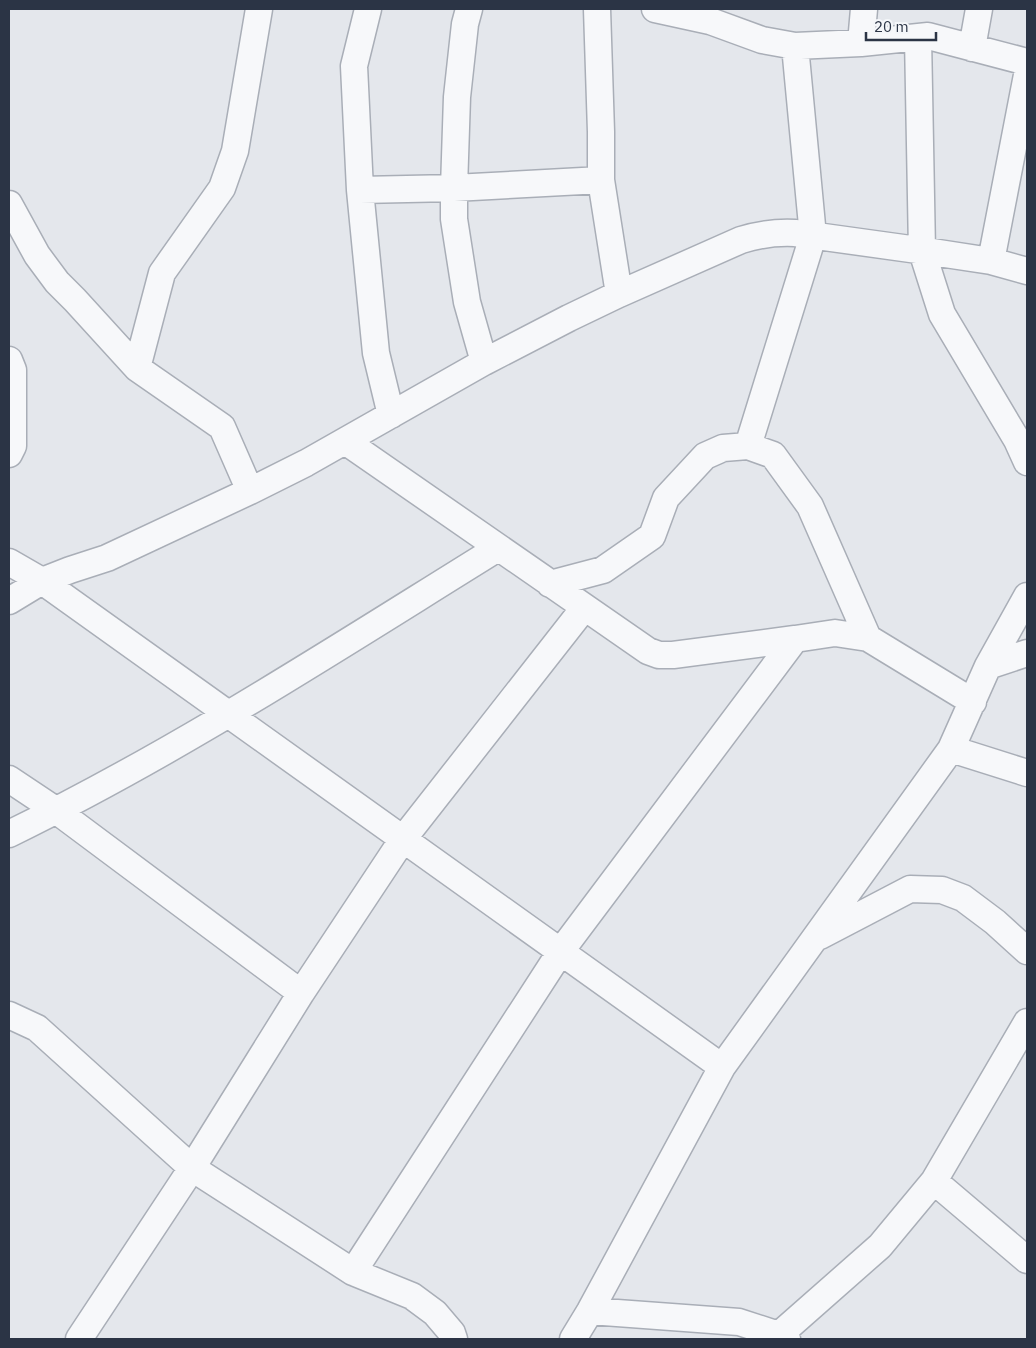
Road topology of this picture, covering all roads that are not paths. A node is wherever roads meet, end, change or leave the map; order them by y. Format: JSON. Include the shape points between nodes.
{"nodes":[{"id":1,"x":259,"y":9,"type":"edge"},
{"id":2,"x":368,"y":9,"type":"edge"},
{"id":3,"x":469,"y":9,"type":"edge"},
{"id":4,"x":597,"y":9,"type":"edge"},
{"id":5,"x":655,"y":9,"type":"edge"},
{"id":6,"x":864,"y":9,"type":"edge"},
{"id":7,"x":979,"y":9,"type":"edge"},
{"id":8,"x":711,"y":15,"type":"edge"},
{"id":9,"x":918,"y":37,"type":"junction"},
{"id":10,"x":861,"y":43,"type":"junction"},
{"id":11,"x":794,"y":46,"type":"junction"},
{"id":12,"x":972,"y":48,"type":"junction"},
{"id":13,"x":1027,"y":62,"type":"edge"},
{"id":14,"x":1027,"y":75,"type":"edge"},
{"id":15,"x":1022,"y":131,"type":"edge"},
{"id":16,"x":600,"y":180,"type":"junction"},
{"id":17,"x":454,"y":188,"type":"junction"},
{"id":18,"x":360,"y":190,"type":"junction"},
{"id":19,"x":9,"y":204,"type":"edge"},
{"id":20,"x":813,"y":236,"type":"junction"},
{"id":21,"x":922,"y":251,"type":"junction"},
{"id":22,"x":991,"y":261,"type":"junction"},
{"id":23,"x":1027,"y":271,"type":"edge"},
{"id":24,"x":618,"y":294,"type":"junction"},
{"id":25,"x":9,"y":360,"type":"edge"},
{"id":26,"x":484,"y":362,"type":"junction"},
{"id":27,"x":137,"y":368,"type":"junction"},
{"id":28,"x":391,"y":415,"type":"junction"},
{"id":29,"x":345,"y":441,"type":"junction"},
{"id":30,"x":748,"y":446,"type":"junction"},
{"id":31,"x":9,"y":454,"type":"edge"},
{"id":32,"x":1027,"y":462,"type":"edge"},
{"id":33,"x":250,"y":491,"type":"junction"},
{"id":34,"x":498,"y":548,"type":"junction"},
{"id":35,"x":9,"y":562,"type":"edge"},
{"id":36,"x":42,"y":581,"type":"junction"},
{"id":37,"x":550,"y":584,"type":"junction"},
{"id":38,"x":1027,"y":596,"type":"edge"},
{"id":39,"x":9,"y":601,"type":"edge"},
{"id":40,"x":584,"y":608,"type":"junction"},
{"id":41,"x":868,"y":638,"type":"junction"},
{"id":42,"x":795,"y":640,"type":"junction"},
{"id":43,"x":1027,"y":653,"type":"edge"},
{"id":44,"x":988,"y":666,"type":"junction"},
{"id":45,"x":973,"y":702,"type":"junction"},
{"id":46,"x":230,"y":715,"type":"junction"},
{"id":47,"x":951,"y":749,"type":"junction"},
{"id":48,"x":1027,"y":773,"type":"edge"},
{"id":49,"x":9,"y":779,"type":"edge"},
{"id":50,"x":57,"y":810,"type":"junction"},
{"id":51,"x":9,"y":834,"type":"edge"},
{"id":52,"x":403,"y":839,"type":"junction"},
{"id":53,"x":814,"y":939,"type":"junction"},
{"id":54,"x":561,"y":951,"type":"junction"},
{"id":55,"x":1027,"y":951,"type":"edge"},
{"id":56,"x":301,"y":993,"type":"junction"},
{"id":57,"x":9,"y":1015,"type":"edge"},
{"id":58,"x":1027,"y":1022,"type":"edge"},
{"id":59,"x":722,"y":1067,"type":"junction"},
{"id":60,"x":192,"y":1168,"type":"junction"},
{"id":61,"x":934,"y":1181,"type":"junction"},
{"id":62,"x":1027,"y":1260,"type":"edge"},
{"id":63,"x":353,"y":1272,"type":"junction"},
{"id":64,"x":590,"y":1311,"type":"junction"},
{"id":65,"x":783,"y":1337,"type":"edge"},
{"id":66,"x":79,"y":1339,"type":"edge"},
{"id":67,"x":454,"y":1339,"type":"edge"},
{"id":68,"x":573,"y":1339,"type":"edge"}],
"edges":[{"from":1,"to":27,"type":"street","via":[[235,151],[222,188],[162,273]]},
{"from":2,"to":18,"type":"street","via":[[354,66]]},
{"from":3,"to":17,"type":"street","via":[[457,97]]},
{"from":4,"to":16,"type":"street"},
{"from":5,"to":8,"type":"street"},
{"from":6,"to":10,"type":"street"},
{"from":7,"to":12,"type":"street"},
{"from":8,"to":11,"type":"street","via":[[762,40]]},
{"from":9,"to":10,"type":"street"},
{"from":9,"to":12,"type":"street","via":[[928,36]]},
{"from":9,"to":21,"type":"street"},
{"from":10,"to":11,"type":"street"},
{"from":11,"to":20,"type":"street"},
{"from":12,"to":13,"type":"street"},
{"from":14,"to":15,"type":"street"},
{"from":15,"to":22,"type":"street"},
{"from":16,"to":17,"type":"street"},
{"from":16,"to":24,"type":"street"},
{"from":17,"to":18,"type":"street"},
{"from":17,"to":26,"type":"street","via":[[454,219],[467,302]]},
{"from":18,"to":28,"type":"street","via":[[376,353]]},
{"from":19,"to":27,"type":"street","via":[[56,282]]},
{"from":20,"to":21,"type":"street"},
{"from":20,"to":24,"type":"street","via":[[776,232],[741,240]]},
{"from":20,"to":30,"type":"street"},
{"from":21,"to":22,"type":"street"},
{"from":21,"to":32,"type":"street","via":[[942,314]]},
{"from":22,"to":23,"type":"street"},
{"from":24,"to":26,"type":"street"},
{"from":25,"to":31,"type":"street","via":[[13,370],[14,446]]},
{"from":26,"to":28,"type":"street"},
{"from":27,"to":33,"type":"street","via":[[222,427]]},
{"from":28,"to":29,"type":"street"},
{"from":29,"to":33,"type":"street"},
{"from":29,"to":34,"type":"street"},
{"from":30,"to":37,"type":"street","via":[[723,448],[705,456],[666,498],[652,536],[604,570]]},
{"from":30,"to":41,"type":"street","via":[[773,455],[810,506]]},
{"from":33,"to":36,"type":"street","via":[[107,558]]},
{"from":34,"to":37,"type":"street"},
{"from":34,"to":46,"type":"street"},
{"from":35,"to":36,"type":"street"},
{"from":36,"to":39,"type":"street"},
{"from":36,"to":46,"type":"street"},
{"from":37,"to":40,"type":"street"},
{"from":38,"to":44,"type":"street"},
{"from":40,"to":42,"type":"street","via":[[659,655]]},
{"from":40,"to":52,"type":"street"},
{"from":41,"to":42,"type":"street","via":[[835,633]]},
{"from":41,"to":45,"type":"street"},
{"from":42,"to":54,"type":"street"},
{"from":43,"to":44,"type":"street"},
{"from":44,"to":45,"type":"street"},
{"from":45,"to":47,"type":"street"},
{"from":46,"to":50,"type":"street"},
{"from":46,"to":52,"type":"street"},
{"from":47,"to":48,"type":"street"},
{"from":47,"to":53,"type":"street"},
{"from":49,"to":50,"type":"street"},
{"from":50,"to":51,"type":"street"},
{"from":50,"to":56,"type":"street"},
{"from":52,"to":54,"type":"street"},
{"from":52,"to":56,"type":"street"},
{"from":53,"to":55,"type":"street","via":[[910,889],[942,890],[964,898]]},
{"from":53,"to":59,"type":"street"},
{"from":54,"to":59,"type":"street"},
{"from":54,"to":63,"type":"street"},
{"from":56,"to":60,"type":"street"},
{"from":57,"to":60,"type":"street","via":[[37,1028]]},
{"from":58,"to":61,"type":"street"},
{"from":59,"to":64,"type":"street"},
{"from":60,"to":63,"type":"street"},
{"from":60,"to":66,"type":"street"},
{"from":61,"to":62,"type":"street"},
{"from":61,"to":65,"type":"street","via":[[880,1246]]},
{"from":63,"to":67,"type":"street","via":[[412,1296],[435,1313]]},
{"from":64,"to":65,"type":"street","via":[[739,1322]]},
{"from":64,"to":68,"type":"street"}]}
